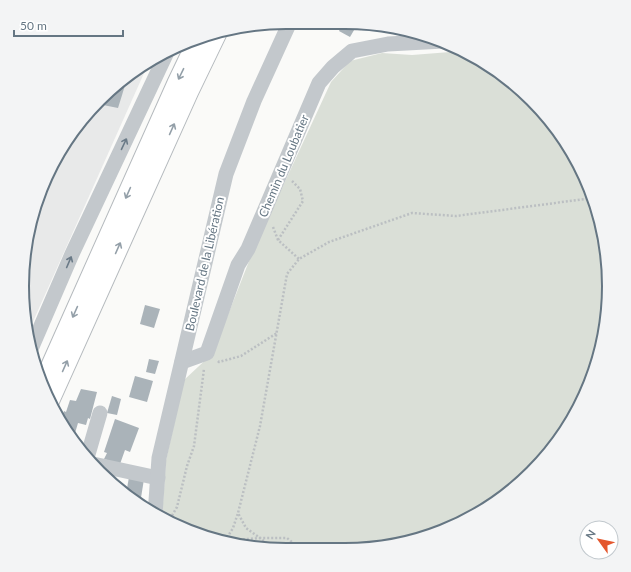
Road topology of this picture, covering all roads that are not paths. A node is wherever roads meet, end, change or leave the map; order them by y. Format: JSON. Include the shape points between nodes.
{"nodes":[{"id":1,"x":287,"y":29,"type":"edge"},
{"id":2,"x":214,"y":40,"type":"edge"},
{"id":3,"x":427,"y":43,"type":"edge"},
{"id":4,"x":194,"y":46,"type":"edge"},
{"id":5,"x":163,"y":60,"type":"edge"},
{"id":6,"x":35,"y":340,"type":"edge"},
{"id":7,"x":182,"y":362,"type":"junction"},
{"id":8,"x":46,"y":377,"type":"edge"},
{"id":9,"x":53,"y":393,"type":"edge"},
{"id":10,"x":100,"y":413,"type":"dead end"},
{"id":11,"x":89,"y":450,"type":"edge"},
{"id":12,"x":102,"y":466,"type":"edge"},
{"id":13,"x":158,"y":478,"type":"junction"},
{"id":14,"x":156,"y":508,"type":"edge"}],
"edges":[{"from":1,"to":7,"type":"street","name":"Boulevard de la Libération","via":[[254,101],[226,174]]},
{"from":9,"to":2,"type":"main road","one_way":true},
{"from":3,"to":7,"type":"street","name":"Chemin du Loubatier","via":[[388,44],[352,51],[319,83],[248,249],[238,265],[207,353]]},
{"from":4,"to":8,"type":"main road","one_way":true},
{"from":6,"to":5,"type":"street","one_way":true,"via":[[72,254]]},
{"from":7,"to":13,"type":"street","name":"Boulevard de la Libération","via":[[159,458]]},
{"from":10,"to":11,"type":"street"},
{"from":12,"to":13,"type":"street"},
{"from":13,"to":14,"type":"street","name":"Boulevard de la Libération"}]}
